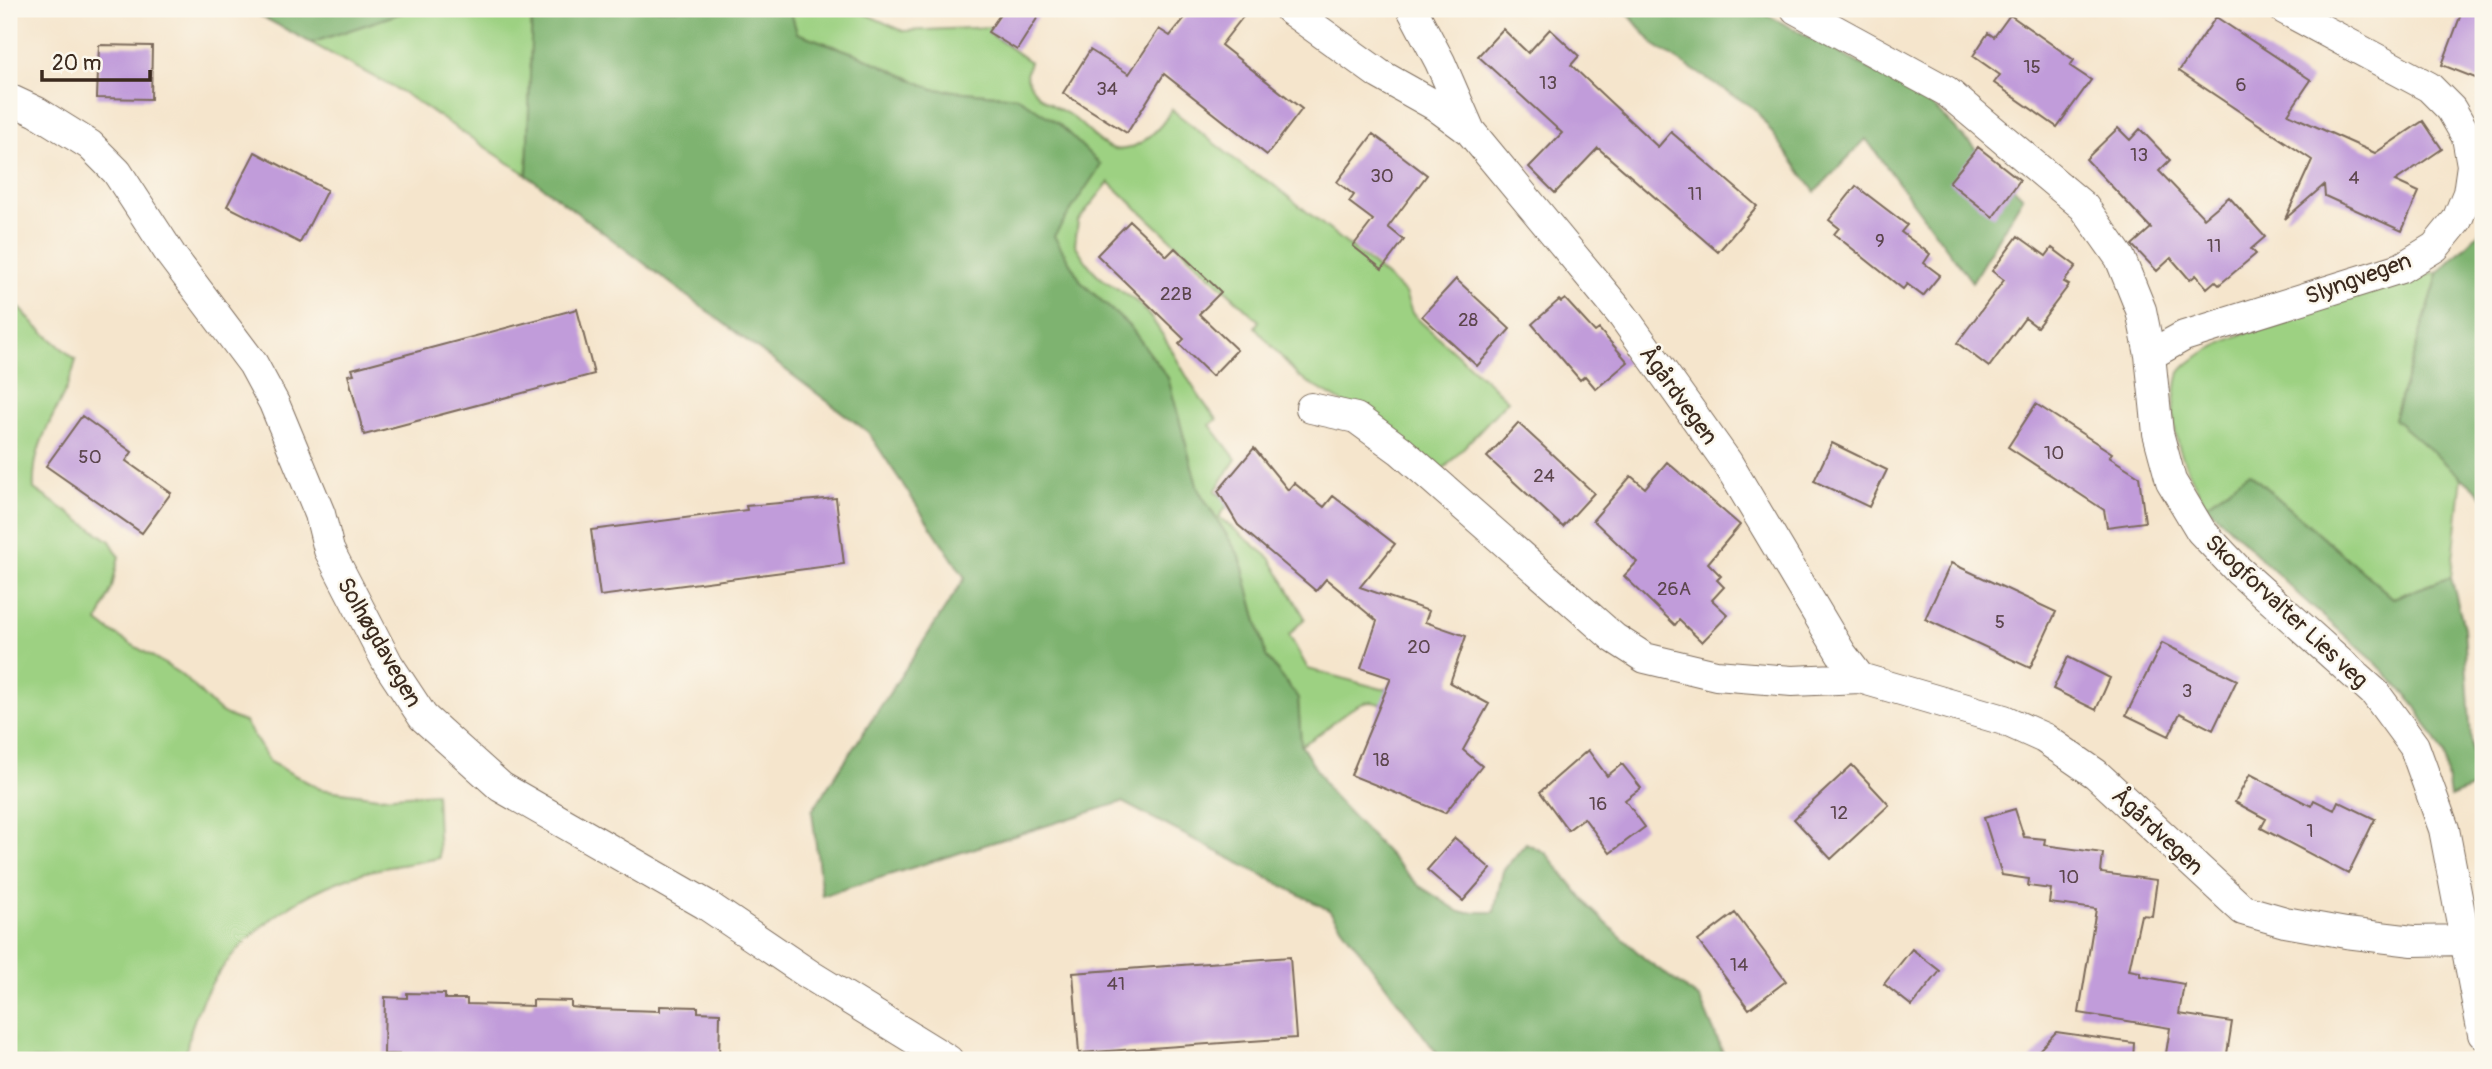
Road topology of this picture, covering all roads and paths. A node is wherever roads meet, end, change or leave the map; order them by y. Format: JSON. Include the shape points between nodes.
{"nodes":[{"id":1,"x":1289,"y":9,"type":"edge"},
{"id":2,"x":1412,"y":9,"type":"edge"},
{"id":3,"x":1796,"y":9,"type":"edge"},
{"id":4,"x":2284,"y":9,"type":"edge"},
{"id":5,"x":9,"y":99,"type":"edge"},
{"id":6,"x":1470,"y":131,"type":"junction"},
{"id":7,"x":2150,"y":355,"type":"junction"},
{"id":8,"x":1311,"y":408,"type":"dead end"},
{"id":9,"x":1860,"y":678,"type":"junction"},
{"id":10,"x":2465,"y":940,"type":"junction"},
{"id":11,"x":2483,"y":1034,"type":"edge"},
{"id":12,"x":948,"y":1060,"type":"edge"}],
"edges":[{"from":1,"to":6,"type":"street","name":"Ågårdvegen","via":[[1378,74]]},
{"from":2,"to":6,"type":"street","name":"Ågårdvegen"},
{"from":3,"to":7,"type":"street","name":"Skogforvalter Lies veg","via":[[1946,92],[2084,207],[2120,258],[2141,310]]},
{"from":4,"to":7,"type":"street","name":"Slyngvegen","via":[[2429,87],[2451,109],[2468,137],[2472,165],[2468,193],[2457,220],[2435,247],[2401,268],[2183,336]]},
{"from":5,"to":12,"type":"street","name":"Solhøgdavegen","via":[[90,145],[117,172],[171,255],[253,364],[320,514],[329,550],[387,664],[423,717],[501,787],[705,904]]},
{"from":6,"to":9,"type":"street","name":"Ågårdvegen","via":[[1638,337],[1727,462]]},
{"from":7,"to":10,"type":"street","name":"Skogforvalter Lies veg","via":[[2158,433],[2171,481],[2201,531],[2375,693],[2414,746],[2444,829]]},
{"from":8,"to":9,"type":"street","name":"Ågårdvegen","via":[[1356,418],[1400,450],[1614,638],[1645,658],[1716,675],[1792,681]]},
{"from":9,"to":10,"type":"street","name":"Ågårdvegen","via":[[2004,720],[2044,738],[2096,774],[2243,910],[2346,933],[2413,941]]},
{"from":10,"to":11,"type":"street","name":"Skogforvalter Lies veg"}]}
